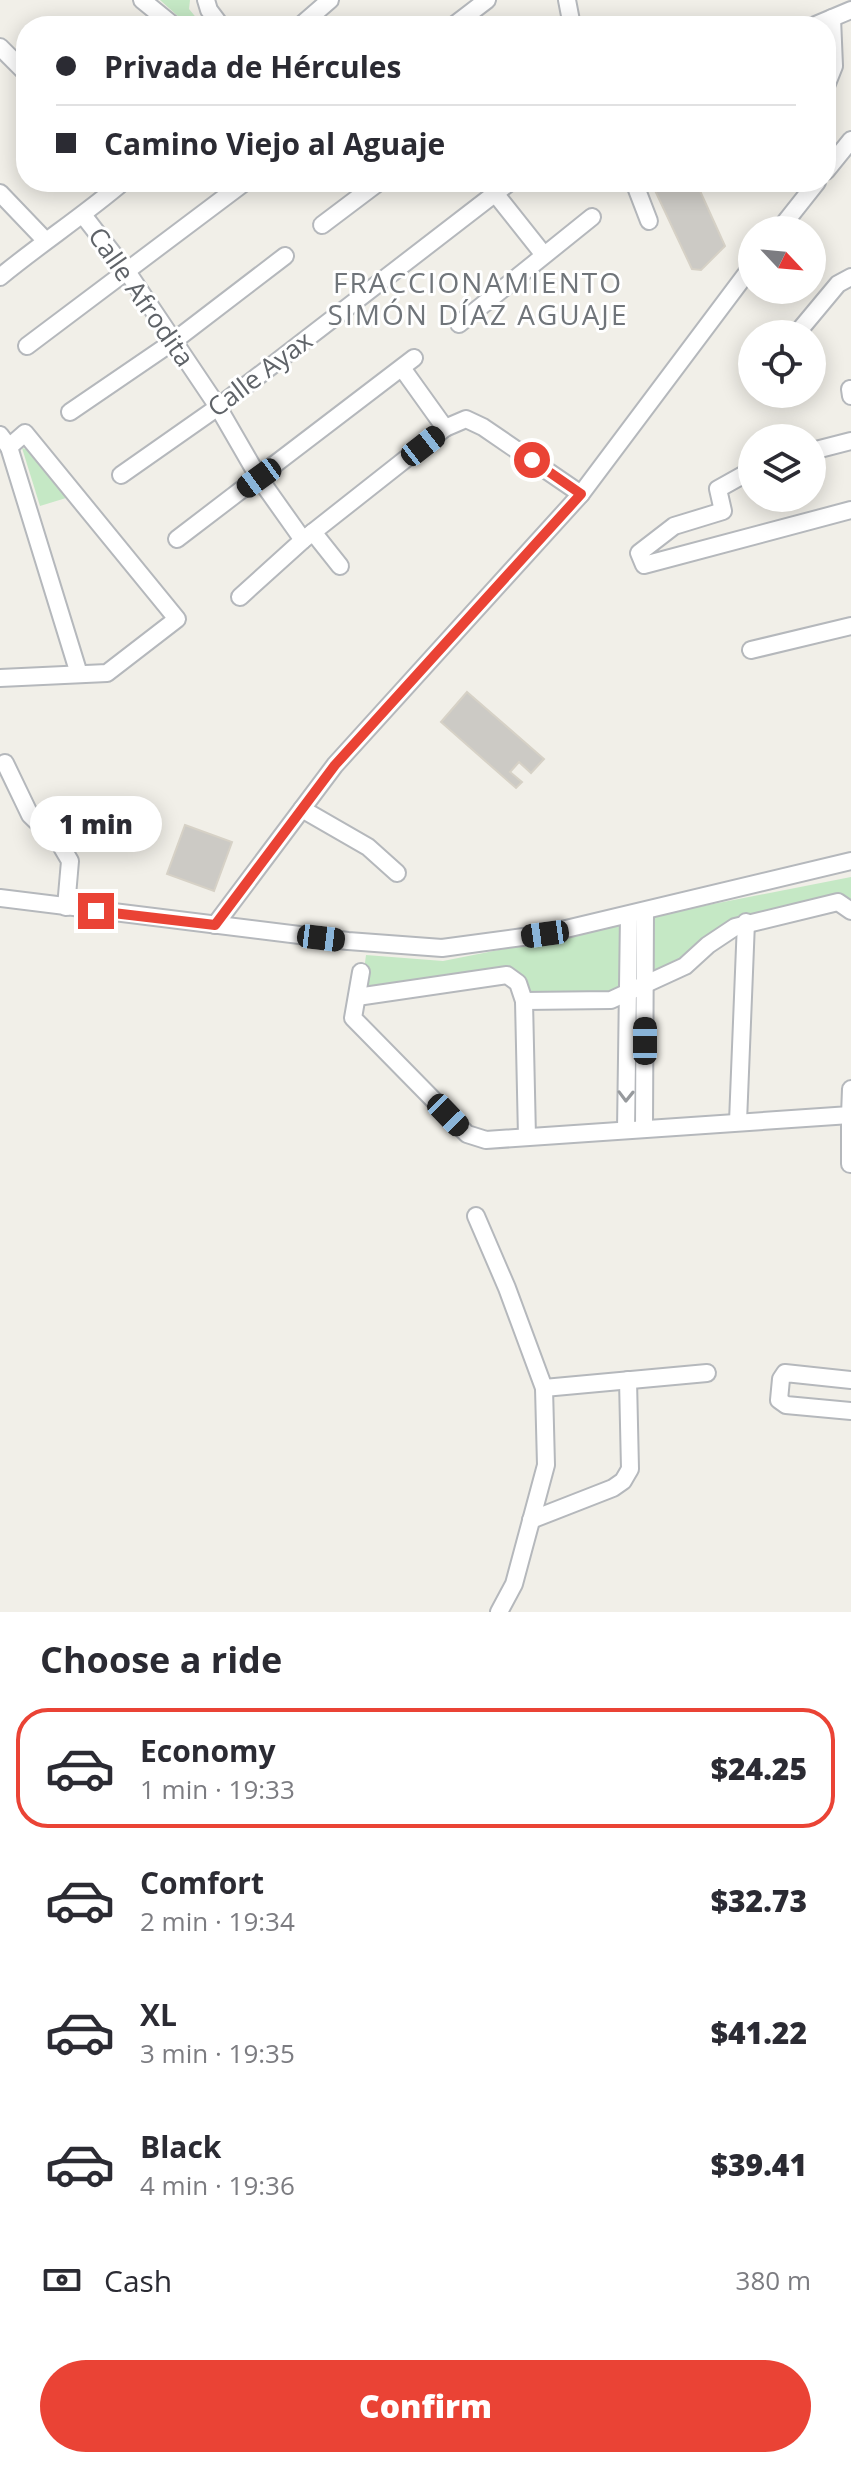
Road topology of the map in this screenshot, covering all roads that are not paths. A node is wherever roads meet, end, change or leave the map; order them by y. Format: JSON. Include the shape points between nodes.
{"nodes":[{"id":1,"x":142,"y":0,"type":"edge"},
{"id":2,"x":330,"y":0,"type":"edge"},
{"id":3,"x":487,"y":0,"type":"edge"},
{"id":4,"x":162,"y":16,"type":"edge"},
{"id":5,"x":312,"y":16,"type":"edge"},
{"id":6,"x":466,"y":16,"type":"edge"},
{"id":7,"x":0,"y":47,"type":"edge"},
{"id":8,"x":16,"y":63,"type":"edge"},
{"id":9,"x":851,"y":140,"type":"edge"},
{"id":10,"x":836,"y":159,"type":"edge"},
{"id":11,"x":111,"y":192,"type":"edge"},
{"id":12,"x":232,"y":192,"type":"edge"},
{"id":13,"x":366,"y":192,"type":"edge"},
{"id":14,"x":484,"y":192,"type":"edge"},
{"id":15,"x":494,"y":192,"type":"edge"},
{"id":16,"x":638,"y":192,"type":"edge"},
{"id":17,"x":809,"y":192,"type":"edge"},
{"id":18,"x":0,"y":193,"type":"edge"},
{"id":19,"x":83,"y":215,"type":"junction"},
{"id":20,"x":790,"y":216,"type":"edge"},
{"id":21,"x":592,"y":217,"type":"dead end"},
{"id":22,"x":649,"y":221,"type":"dead end"},
{"id":23,"x":322,"y":225,"type":"dead end"},
{"id":24,"x":45,"y":240,"type":"junction"},
{"id":25,"x":544,"y":255,"type":"junction"},
{"id":26,"x":285,"y":256,"type":"dead end"},
{"id":27,"x":128,"y":273,"type":"junction"},
{"id":28,"x":0,"y":277,"type":"edge"},
{"id":29,"x":851,"y":277,"type":"edge"},
{"id":30,"x":738,"y":285,"type":"edge"},
{"id":31,"x":808,"y":320,"type":"edge"},
{"id":32,"x":459,"y":324,"type":"dead end"},
{"id":33,"x":174,"y":341,"type":"junction"},
{"id":34,"x":27,"y":346,"type":"dead end"},
{"id":35,"x":218,"y":407,"type":"junction"},
{"id":36,"x":70,"y":412,"type":"dead end"},
{"id":37,"x":445,"y":428,"type":"junction"},
{"id":38,"x":5,"y":441,"type":"edge"},
{"id":39,"x":851,"y":441,"type":"edge"},
{"id":40,"x":826,"y":447,"type":"edge"},
{"id":41,"x":121,"y":475,"type":"dead end"},
{"id":42,"x":259,"y":478,"type":"junction"},
{"id":43,"x":738,"y":478,"type":"edge"},
{"id":44,"x":581,"y":494,"type":"junction"},
{"id":45,"x":851,"y":510,"type":"edge"},
{"id":46,"x":308,"y":536,"type":"junction"},
{"id":47,"x":177,"y":539,"type":"dead end"},
{"id":48,"x":340,"y":566,"type":"dead end"},
{"id":49,"x":240,"y":597,"type":"dead end"},
{"id":50,"x":851,"y":626,"type":"edge"},
{"id":51,"x":751,"y":650,"type":"dead end"},
{"id":52,"x":79,"y":674,"type":"junction"},
{"id":53,"x":0,"y":678,"type":"edge"},
{"id":54,"x":5,"y":763,"type":"dead end"},
{"id":55,"x":302,"y":809,"type":"junction"},
{"id":56,"x":851,"y":861,"type":"edge"},
{"id":57,"x":397,"y":873,"type":"dead end"},
{"id":58,"x":0,"y":898,"type":"edge"},
{"id":59,"x":66,"y":907,"type":"junction"},
{"id":60,"x":851,"y":911,"type":"edge"},
{"id":61,"x":637,"y":913,"type":"junction"},
{"id":62,"x":746,"y":922,"type":"junction"},
{"id":63,"x":215,"y":925,"type":"junction"},
{"id":64,"x":637,"y":933,"type":"junction"},
{"id":65,"x":361,"y":972,"type":"dead end"},
{"id":66,"x":645,"y":984,"type":"junction"},
{"id":67,"x":627,"y":994,"type":"junction"},
{"id":68,"x":357,"y":997,"type":"junction"},
{"id":69,"x":524,"y":1001,"type":"junction"},
{"id":70,"x":851,"y":1089,"type":"edge"},
{"id":71,"x":850,"y":1115,"type":"edge"},
{"id":72,"x":738,"y":1122,"type":"junction"},
{"id":73,"x":644,"y":1128,"type":"junction"},
{"id":74,"x":626,"y":1130,"type":"junction"},
{"id":75,"x":527,"y":1137,"type":"junction"},
{"id":76,"x":850,"y":1164,"type":"edge"},
{"id":77,"x":476,"y":1216,"type":"dead end"},
{"id":78,"x":707,"y":1373,"type":"dead end"},
{"id":79,"x":628,"y":1380,"type":"junction"},
{"id":80,"x":851,"y":1380,"type":"edge"},
{"id":81,"x":544,"y":1388,"type":"junction"},
{"id":82,"x":851,"y":1411,"type":"edge"},
{"id":83,"x":531,"y":1520,"type":"junction"},
{"id":84,"x":499,"y":1612,"type":"edge"}],
"edges":[{"from":1,"to":4,"type":"street"},
{"from":2,"to":5,"type":"street"},
{"from":3,"to":6,"type":"street"},
{"from":7,"to":8,"type":"street"},
{"from":9,"to":10,"type":"street"},
{"from":11,"to":19,"type":"street"},
{"from":12,"to":27,"type":"street"},
{"from":13,"to":23,"type":"street"},
{"from":14,"to":35,"type":"street","name":"Calle Ayax","via":[[379,285]]},
{"from":15,"to":25,"type":"street"},
{"from":16,"to":22,"type":"street"},
{"from":17,"to":20,"type":"street"},
{"from":18,"to":24,"type":"street"},
{"from":19,"to":24,"type":"street"},
{"from":19,"to":27,"type":"street","name":"Calle Afrodita"},
{"from":21,"to":25,"type":"street"},
{"from":24,"to":28,"type":"street"},
{"from":25,"to":32,"type":"street"},
{"from":26,"to":33,"type":"street"},
{"from":27,"to":33,"type":"street","name":"Calle Afrodita"},
{"from":27,"to":34,"type":"street"},
{"from":29,"to":31,"type":"street","via":[[838,284]]},
{"from":30,"to":44,"type":"street"},
{"from":33,"to":35,"type":"street","name":"Calle Afrodita"},
{"from":33,"to":36,"type":"street"},
{"from":35,"to":41,"type":"street","name":"Calle Ayax"},
{"from":35,"to":42,"type":"street","name":"Calle Afrodita"},
{"from":37,"to":42,"type":"street","via":[[408,363]]},
{"from":37,"to":44,"type":"street","via":[[466,419],[483,427]]},
{"from":37,"to":46,"type":"street"},
{"from":38,"to":52,"type":"street"},
{"from":38,"to":52,"type":"street","via":[[25,433],[177,619],[107,673]]},
{"from":39,"to":40,"type":"street"},
{"from":42,"to":46,"type":"street","name":"Calle Afrodita"},
{"from":42,"to":47,"type":"street"},
{"from":43,"to":45,"type":"street","via":[[718,489],[723,511],[674,526],[639,553],[644,565]]},
{"from":44,"to":55,"type":"street","via":[[335,765]]},
{"from":46,"to":48,"type":"street","name":"Calle Afrodita"},
{"from":46,"to":49,"type":"street"},
{"from":50,"to":51,"type":"street"},
{"from":52,"to":53,"type":"street"},
{"from":54,"to":59,"type":"street","via":[[30,815],[70,861]]},
{"from":55,"to":57,"type":"street","via":[[368,847]]},
{"from":55,"to":63,"type":"street"},
{"from":56,"to":61,"type":"street"},
{"from":58,"to":59,"type":"street"},
{"from":59,"to":63,"type":"street"},
{"from":60,"to":62,"type":"street","via":[[838,902]]},
{"from":61,"to":63,"type":"street","via":[[545,934],[442,948]]},
{"from":61,"to":64,"type":"street"},
{"from":62,"to":66,"type":"street","via":[[721,935],[685,966]]},
{"from":62,"to":72,"type":"street"},
{"from":64,"to":66,"type":"street"},
{"from":64,"to":67,"type":"street"},
{"from":65,"to":68,"type":"street"},
{"from":66,"to":67,"type":"street"},
{"from":66,"to":73,"type":"street"},
{"from":67,"to":69,"type":"street","via":[[611,1000]]},
{"from":67,"to":74,"type":"street","one_way":true},
{"from":68,"to":69,"type":"street","via":[[507,975],[518,983]]},
{"from":68,"to":75,"type":"street","via":[[353,1018],[467,1134],[486,1140]]},
{"from":69,"to":75,"type":"street"},
{"from":70,"to":71,"type":"street"},
{"from":71,"to":72,"type":"street"},
{"from":71,"to":76,"type":"street"},
{"from":72,"to":73,"type":"street"},
{"from":73,"to":74,"type":"street"},
{"from":74,"to":75,"type":"street"},
{"from":77,"to":81,"type":"street"},
{"from":78,"to":79,"type":"street"},
{"from":79,"to":81,"type":"street"},
{"from":79,"to":83,"type":"street","via":[[630,1469],[623,1481]]},
{"from":80,"to":82,"type":"street","via":[[785,1373],[779,1400]]},
{"from":81,"to":83,"type":"street","via":[[546,1465]]},
{"from":83,"to":84,"type":"street","via":[[514,1584]]}]}
